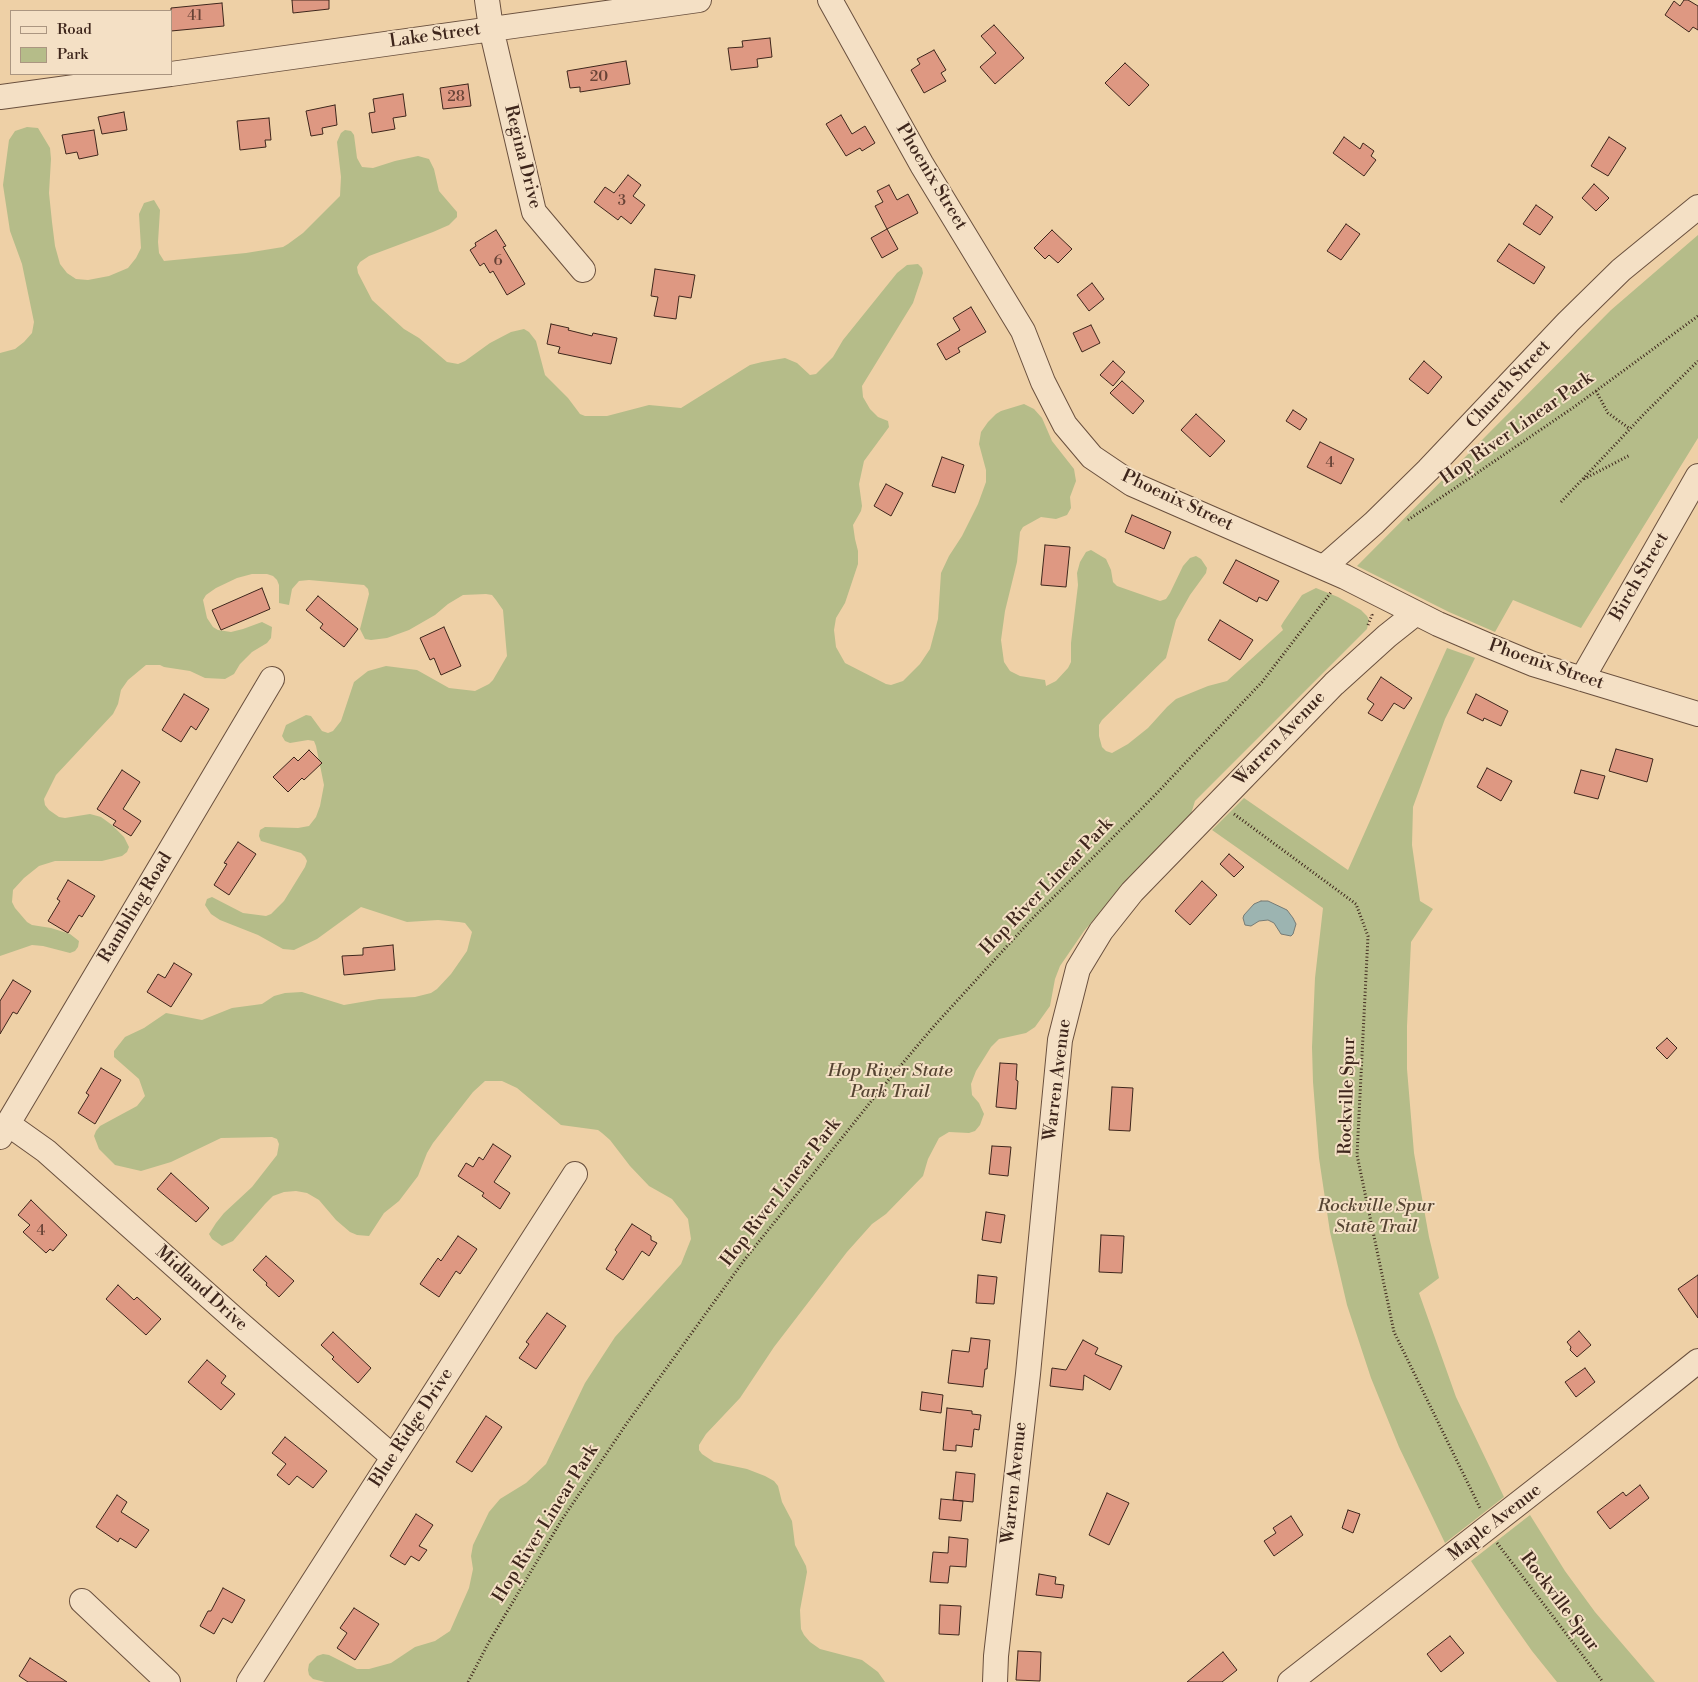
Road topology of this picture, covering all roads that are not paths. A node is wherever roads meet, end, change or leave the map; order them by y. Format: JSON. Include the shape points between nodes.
{"nodes":[{"id":1,"x":487,"y":0,"type":"edge"},
{"id":2,"x":699,"y":0,"type":"edge"},
{"id":3,"x":830,"y":0,"type":"edge"},
{"id":4,"x":491,"y":28,"type":"junction"},
{"id":5,"x":172,"y":74,"type":"edge"},
{"id":6,"x":164,"y":75,"type":"edge"},
{"id":7,"x":0,"y":97,"type":"edge"},
{"id":8,"x":1698,"y":207,"type":"edge"},
{"id":9,"x":583,"y":270,"type":"dead end"},
{"id":10,"x":1698,"y":476,"type":"edge"},
{"id":11,"x":1324,"y":567,"type":"junction"},
{"id":12,"x":1416,"y":613,"type":"junction"},
{"id":13,"x":1582,"y":679,"type":"junction"},
{"id":14,"x":272,"y":680,"type":"dead end"},
{"id":15,"x":1698,"y":714,"type":"edge"},
{"id":16,"x":4,"y":1130,"type":"edge"},
{"id":17,"x":575,"y":1174,"type":"dead end"},
{"id":18,"x":1698,"y":1361,"type":"edge"},
{"id":19,"x":393,"y":1457,"type":"junction"},
{"id":20,"x":82,"y":1600,"type":"dead end"},
{"id":21,"x":168,"y":1682,"type":"edge"},
{"id":22,"x":249,"y":1682,"type":"edge"},
{"id":23,"x":995,"y":1682,"type":"edge"},
{"id":24,"x":1290,"y":1682,"type":"edge"}],
"edges":[{"from":1,"to":4,"type":"street","name":"Regina Drive"},
{"from":2,"to":4,"type":"street","name":"Lake Street"},
{"from":3,"to":11,"type":"street","name":"Phoenix Street","via":[[922,165],[1022,331],[1065,425],[1092,457],[1132,484]]},
{"from":4,"to":5,"type":"street","name":"Lake Street"},
{"from":4,"to":9,"type":"street","name":"Regina Drive","via":[[534,212]]},
{"from":6,"to":7,"type":"street","name":"Lake Street"},
{"from":8,"to":11,"type":"street","name":"Church Street","via":[[1615,276],[1428,470]]},
{"from":10,"to":13,"type":"street","name":"Birch Street"},
{"from":11,"to":12,"type":"street","name":"Phoenix Street"},
{"from":12,"to":13,"type":"street","name":"Phoenix Street","via":[[1533,664]]},
{"from":12,"to":23,"type":"street","name":"Warren Avenue","via":[[1334,684],[1132,892],[1101,931],[1078,969],[1060,1040]]},
{"from":13,"to":15,"type":"street","name":"Phoenix Street"},
{"from":14,"to":16,"type":"street","name":"Rambling Road"},
{"from":16,"to":19,"type":"street","name":"Midland Drive","via":[[46,1151]]},
{"from":17,"to":19,"type":"street","name":"Blue Ridge Drive"},
{"from":18,"to":24,"type":"street","name":"Maple Avenue"},
{"from":19,"to":22,"type":"street","name":"Blue Ridge Drive"},
{"from":20,"to":21,"type":"street"}]}
